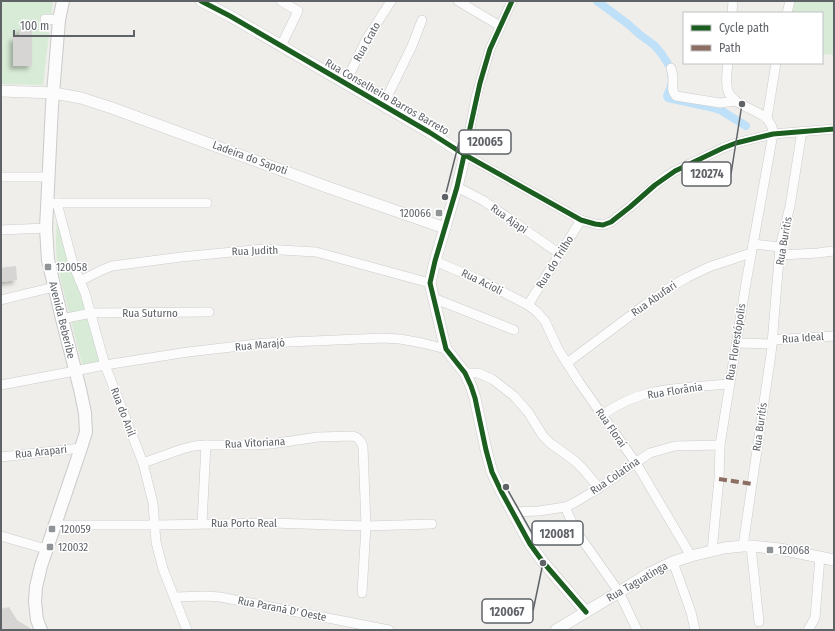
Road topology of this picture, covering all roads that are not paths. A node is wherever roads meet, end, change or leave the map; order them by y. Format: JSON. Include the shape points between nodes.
{"nodes":[{"id":1,"x":63,"y":1,"type":"edge"},
{"id":2,"x":281,"y":1,"type":"edge"},
{"id":3,"x":391,"y":1,"type":"edge"},
{"id":4,"x":458,"y":1,"type":"edge"},
{"id":5,"x":512,"y":1,"type":"edge"},
{"id":6,"x":733,"y":1,"type":"edge"},
{"id":7,"x":790,"y":1,"type":"edge"},
{"id":8,"x":205,"y":2,"type":"edge"},
{"id":9,"x":732,"y":12,"type":"edge"},
{"id":10,"x":787,"y":12,"type":"edge"},
{"id":11,"x":45,"y":19,"type":"dead end"},
{"id":12,"x":59,"y":20,"type":"junction"},
{"id":13,"x":422,"y":20,"type":"dead end"},
{"id":14,"x":500,"y":26,"type":"junction"},
{"id":15,"x":281,"y":46,"type":"junction"},
{"id":16,"x":728,"y":64,"type":"edge"},
{"id":17,"x":776,"y":64,"type":"edge"},
{"id":18,"x":671,"y":68,"type":"dead end"},
{"id":19,"x":346,"y":84,"type":"junction"},
{"id":20,"x":1,"y":91,"type":"edge"},
{"id":21,"x":54,"y":93,"type":"junction"},
{"id":22,"x":736,"y":101,"type":"junction"},
{"id":23,"x":383,"y":105,"type":"junction"},
{"id":24,"x":767,"y":118,"type":"junction"},
{"id":25,"x":834,"y":129,"type":"edge"},
{"id":26,"x":773,"y":134,"type":"junction"},
{"id":27,"x":801,"y":135,"type":"junction"},
{"id":28,"x":464,"y":155,"type":"junction"},
{"id":29,"x":1,"y":177,"type":"edge"},
{"id":30,"x":48,"y":177,"type":"junction"},
{"id":31,"x":457,"y":187,"type":"junction"},
{"id":32,"x":208,"y":203,"type":"dead end"},
{"id":33,"x":53,"y":204,"type":"junction"},
{"id":34,"x":581,"y":220,"type":"junction"},
{"id":35,"x":46,"y":228,"type":"junction"},
{"id":36,"x":445,"y":228,"type":"junction"},
{"id":37,"x":1,"y":230,"type":"edge"},
{"id":38,"x":752,"y":248,"type":"junction"},
{"id":39,"x":780,"y":251,"type":"junction"},
{"id":40,"x":832,"y":251,"type":"dead end"},
{"id":41,"x":560,"y":254,"type":"junction"},
{"id":42,"x":435,"y":261,"type":"junction"},
{"id":43,"x":80,"y":282,"type":"junction"},
{"id":44,"x":430,"y":283,"type":"junction"},
{"id":45,"x":54,"y":287,"type":"junction"},
{"id":46,"x":433,"y":298,"type":"junction"},
{"id":47,"x":1,"y":300,"type":"edge"},
{"id":48,"x":528,"y":305,"type":"junction"},
{"id":49,"x":209,"y":312,"type":"dead end"},
{"id":50,"x":91,"y":313,"type":"junction"},
{"id":51,"x":62,"y":319,"type":"junction"},
{"id":52,"x":514,"y":330,"type":"dead end"},
{"id":53,"x":834,"y":336,"type":"edge"},
{"id":54,"x":772,"y":342,"type":"junction"},
{"id":55,"x":736,"y":343,"type":"junction"},
{"id":56,"x":446,"y":349,"type":"junction"},
{"id":57,"x":567,"y":363,"type":"junction"},
{"id":58,"x":105,"y":365,"type":"junction"},
{"id":59,"x":75,"y":371,"type":"junction"},
{"id":60,"x":465,"y":373,"type":"junction"},
{"id":61,"x":729,"y":384,"type":"junction"},
{"id":62,"x":1,"y":385,"type":"edge"},
{"id":63,"x":602,"y":414,"type":"junction"},
{"id":64,"x":720,"y":444,"type":"junction"},
{"id":65,"x":206,"y":445,"type":"junction"},
{"id":66,"x":82,"y":448,"type":"junction"},
{"id":67,"x":1,"y":456,"type":"edge"},
{"id":68,"x":143,"y":463,"type":"junction"},
{"id":69,"x":636,"y":463,"type":"junction"},
{"id":70,"x":599,"y":488,"type":"junction"},
{"id":71,"x":564,"y":507,"type":"junction"},
{"id":72,"x":512,"y":512,"type":"junction"},
{"id":73,"x":202,"y":523,"type":"junction"},
{"id":74,"x":432,"y":524,"type":"dead end"},
{"id":75,"x":55,"y":525,"type":"junction"},
{"id":76,"x":155,"y":525,"type":"junction"},
{"id":77,"x":366,"y":526,"type":"junction"},
{"id":78,"x":1,"y":536,"type":"edge"},
{"id":79,"x":747,"y":546,"type":"junction"},
{"id":80,"x":46,"y":549,"type":"junction"},
{"id":81,"x":712,"y":551,"type":"junction"},
{"id":82,"x":691,"y":556,"type":"junction"},
{"id":83,"x":820,"y":556,"type":"junction"},
{"id":84,"x":834,"y":560,"type":"edge"},
{"id":85,"x":673,"y":562,"type":"junction"},
{"id":86,"x":619,"y":592,"type":"junction"},
{"id":87,"x":362,"y":593,"type":"dead end"},
{"id":88,"x":175,"y":597,"type":"junction"},
{"id":89,"x":586,"y":612,"type":"junction"},
{"id":90,"x":759,"y":622,"type":"dead end"},
{"id":91,"x":41,"y":630,"type":"edge"},
{"id":92,"x":187,"y":630,"type":"edge"},
{"id":93,"x":389,"y":630,"type":"edge"},
{"id":94,"x":556,"y":630,"type":"edge"},
{"id":95,"x":637,"y":630,"type":"edge"},
{"id":96,"x":695,"y":630,"type":"edge"},
{"id":97,"x":808,"y":630,"type":"edge"}],
"edges":[{"from":1,"to":12,"type":"main road","name":"Avenida Beberibe"},
{"from":2,"to":15,"type":"street","via":[[298,11]]},
{"from":3,"to":19,"type":"street","name":"Rua Crato","via":[[366,40]]},
{"from":4,"to":14,"type":"street"},
{"from":5,"to":14,"type":"street"},
{"from":6,"to":9,"type":"street"},
{"from":7,"to":10,"type":"street"},
{"from":8,"to":15,"type":"street","name":"Rua Conselheiro Barros Barreto"},
{"from":11,"to":12,"type":"street"},
{"from":12,"to":21,"type":"main road","name":"Avenida Beberibe"},
{"from":13,"to":23,"type":"street"},
{"from":14,"to":28,"type":"street","via":[[480,83]]},
{"from":15,"to":19,"type":"street","name":"Rua Conselheiro Barros Barreto"},
{"from":16,"to":22,"type":"street","via":[[726,83]]},
{"from":17,"to":24,"type":"street"},
{"from":18,"to":22,"type":"street","via":[[672,91],[679,97],[720,103]]},
{"from":19,"to":23,"type":"street","name":"Rua Conselheiro Barros Barreto"},
{"from":20,"to":21,"type":"street","name":"Ladeira do Sapoti"},
{"from":21,"to":30,"type":"main road","name":"Avenida Beberibe"},
{"from":21,"to":36,"type":"street","name":"Ladeira do Sapoti","via":[[112,108]]},
{"from":22,"to":24,"type":"street"},
{"from":23,"to":28,"type":"street","name":"Rua Conselheiro Barros Barreto"},
{"from":24,"to":26,"type":"street"},
{"from":25,"to":27,"type":"street","name":"Rua Conselheiro Barros Barreto"},
{"from":26,"to":27,"type":"street","name":"Rua Conselheiro Barros Barreto"},
{"from":26,"to":34,"type":"street","name":"Rua Conselheiro Barros Barreto","via":[[736,143],[675,170],[611,222],[603,225]]},
{"from":26,"to":38,"type":"street","name":"Rua Florestópolis"},
{"from":27,"to":39,"type":"street","name":"Rua Buritis"},
{"from":28,"to":31,"type":"street"},
{"from":28,"to":34,"type":"street","name":"Rua Conselheiro Barros Barreto"},
{"from":29,"to":30,"type":"street"},
{"from":30,"to":33,"type":"main road","name":"Avenida Beberibe"},
{"from":31,"to":36,"type":"street"},
{"from":31,"to":41,"type":"street","name":"Rua Ajapi","via":[[484,201]]},
{"from":32,"to":33,"type":"street"},
{"from":33,"to":35,"type":"main road","name":"Avenida Beberibe"},
{"from":33,"to":43,"type":"street","name":"Rua do Anil"},
{"from":34,"to":41,"type":"street","name":"Rua do Trilho"},
{"from":35,"to":37,"type":"street"},
{"from":35,"to":45,"type":"main road","name":"Avenida Beberibe","via":[[48,260]]},
{"from":36,"to":42,"type":"street"},
{"from":38,"to":39,"type":"street"},
{"from":38,"to":55,"type":"street","name":"Rua Florestópolis"},
{"from":38,"to":57,"type":"street","name":"Rua Abufari","via":[[688,277],[646,304]]},
{"from":39,"to":40,"type":"street"},
{"from":39,"to":54,"type":"street","name":"Rua Buritis"},
{"from":41,"to":48,"type":"street","name":"Rua do Trilho"},
{"from":42,"to":44,"type":"street"},
{"from":42,"to":48,"type":"street","name":"Rua Acioli","via":[[482,281]]},
{"from":43,"to":44,"type":"street","name":"Rua Judith","via":[[112,266],[264,249],[316,252]]},
{"from":43,"to":50,"type":"street","name":"Rua do Anil"},
{"from":44,"to":46,"type":"street"},
{"from":45,"to":47,"type":"street"},
{"from":45,"to":51,"type":"main road","name":"Avenida Beberibe"},
{"from":46,"to":52,"type":"street"},
{"from":46,"to":56,"type":"street"},
{"from":48,"to":57,"type":"street","name":"Rua Floraí","via":[[545,322]]},
{"from":49,"to":50,"type":"street","name":"Rua Suturno"},
{"from":50,"to":51,"type":"street","name":"Rua Suturno"},
{"from":50,"to":58,"type":"street","name":"Rua do Anil"},
{"from":51,"to":59,"type":"main road","name":"Avenida Beberibe"},
{"from":53,"to":54,"type":"street","name":"Rua Ideal"},
{"from":54,"to":55,"type":"street"},
{"from":54,"to":79,"type":"street","name":"Rua Buritís"},
{"from":55,"to":61,"type":"street","name":"Rua Florestópolis"},
{"from":56,"to":58,"type":"street","name":"Rua Marajó","via":[[383,338],[266,343]]},
{"from":56,"to":60,"type":"street"},
{"from":57,"to":63,"type":"street","name":"Rua Floraí"},
{"from":58,"to":59,"type":"street","name":"Rua Marajó"},
{"from":58,"to":68,"type":"street","name":"Rua do Anil"},
{"from":59,"to":62,"type":"street","name":"Rua Marajó"},
{"from":59,"to":66,"type":"main road","name":"Avenida Beberibe","via":[[85,413],[86,432]]},
{"from":60,"to":70,"type":"street","via":[[478,373],[492,379],[514,396],[550,443],[579,465]]},
{"from":60,"to":72,"type":"street","via":[[475,398],[492,472]]},
{"from":61,"to":63,"type":"street","name":"Rua Florânia","via":[[652,393]]},
{"from":61,"to":64,"type":"street","name":"Rua Florestópolis"},
{"from":63,"to":69,"type":"street","name":"Rua Floraí"},
{"from":64,"to":69,"type":"street","name":"Rua Colatina","via":[[675,446],[650,453]]},
{"from":64,"to":81,"type":"street","name":"Rua Florestópolis"},
{"from":65,"to":68,"type":"street","name":"Rua Vitoriana","via":[[182,449]]},
{"from":65,"to":73,"type":"street"},
{"from":65,"to":77,"type":"street","name":"Rua Vitoriana","via":[[271,444],[318,437],[359,438],[363,447]]},
{"from":66,"to":67,"type":"street","name":"Rua Arapari"},
{"from":66,"to":75,"type":"main road","name":"Avenida Beberibe"},
{"from":68,"to":76,"type":"street","name":"Rua do Anil","via":[[153,503]]},
{"from":69,"to":70,"type":"street","name":"Rua Colatina"},
{"from":69,"to":82,"type":"street","name":"Rua Floraí"},
{"from":70,"to":71,"type":"street","name":"Rua Colatina"},
{"from":71,"to":72,"type":"street","name":"Rua Colatina"},
{"from":71,"to":86,"type":"street","via":[[576,531]]},
{"from":72,"to":89,"type":"street","via":[[543,562]]},
{"from":73,"to":76,"type":"street","name":"Rua Porto Real"},
{"from":73,"to":77,"type":"street","name":"Rua Porto Real"},
{"from":74,"to":77,"type":"street","name":"Rua Porto Real"},
{"from":75,"to":76,"type":"street","name":"Rua Porto Real"},
{"from":75,"to":80,"type":"main road","name":"Avenida Beberibe"},
{"from":76,"to":88,"type":"street","name":"Rua do Anil","via":[[156,542]]},
{"from":77,"to":87,"type":"street"},
{"from":78,"to":80,"type":"street"},
{"from":79,"to":81,"type":"street","name":"Rua Taguatinga"},
{"from":79,"to":83,"type":"street","name":"Rua Taguatinga"},
{"from":79,"to":90,"type":"street","name":"Rua Buritís"},
{"from":80,"to":91,"type":"main road","name":"Avenida Beberibe","via":[[36,587],[35,602]]},
{"from":81,"to":82,"type":"street","name":"Rua Taguatinga"},
{"from":82,"to":85,"type":"street","name":"Rua Taguatinga"},
{"from":83,"to":84,"type":"street","name":"Rua Taguatinga"},
{"from":83,"to":97,"type":"street","via":[[815,618]]},
{"from":85,"to":86,"type":"street","name":"Rua Taguatinga"},
{"from":85,"to":96,"type":"street"},
{"from":86,"to":89,"type":"street","name":"Rua Taguatinga"},
{"from":86,"to":95,"type":"street"},
{"from":88,"to":92,"type":"street","name":"Rua do Anil"},
{"from":88,"to":93,"type":"street","name":"Rua Paraná D' Oeste","via":[[205,596],[233,599]]},
{"from":89,"to":94,"type":"street","name":"Rua Taguatinga"}]}
